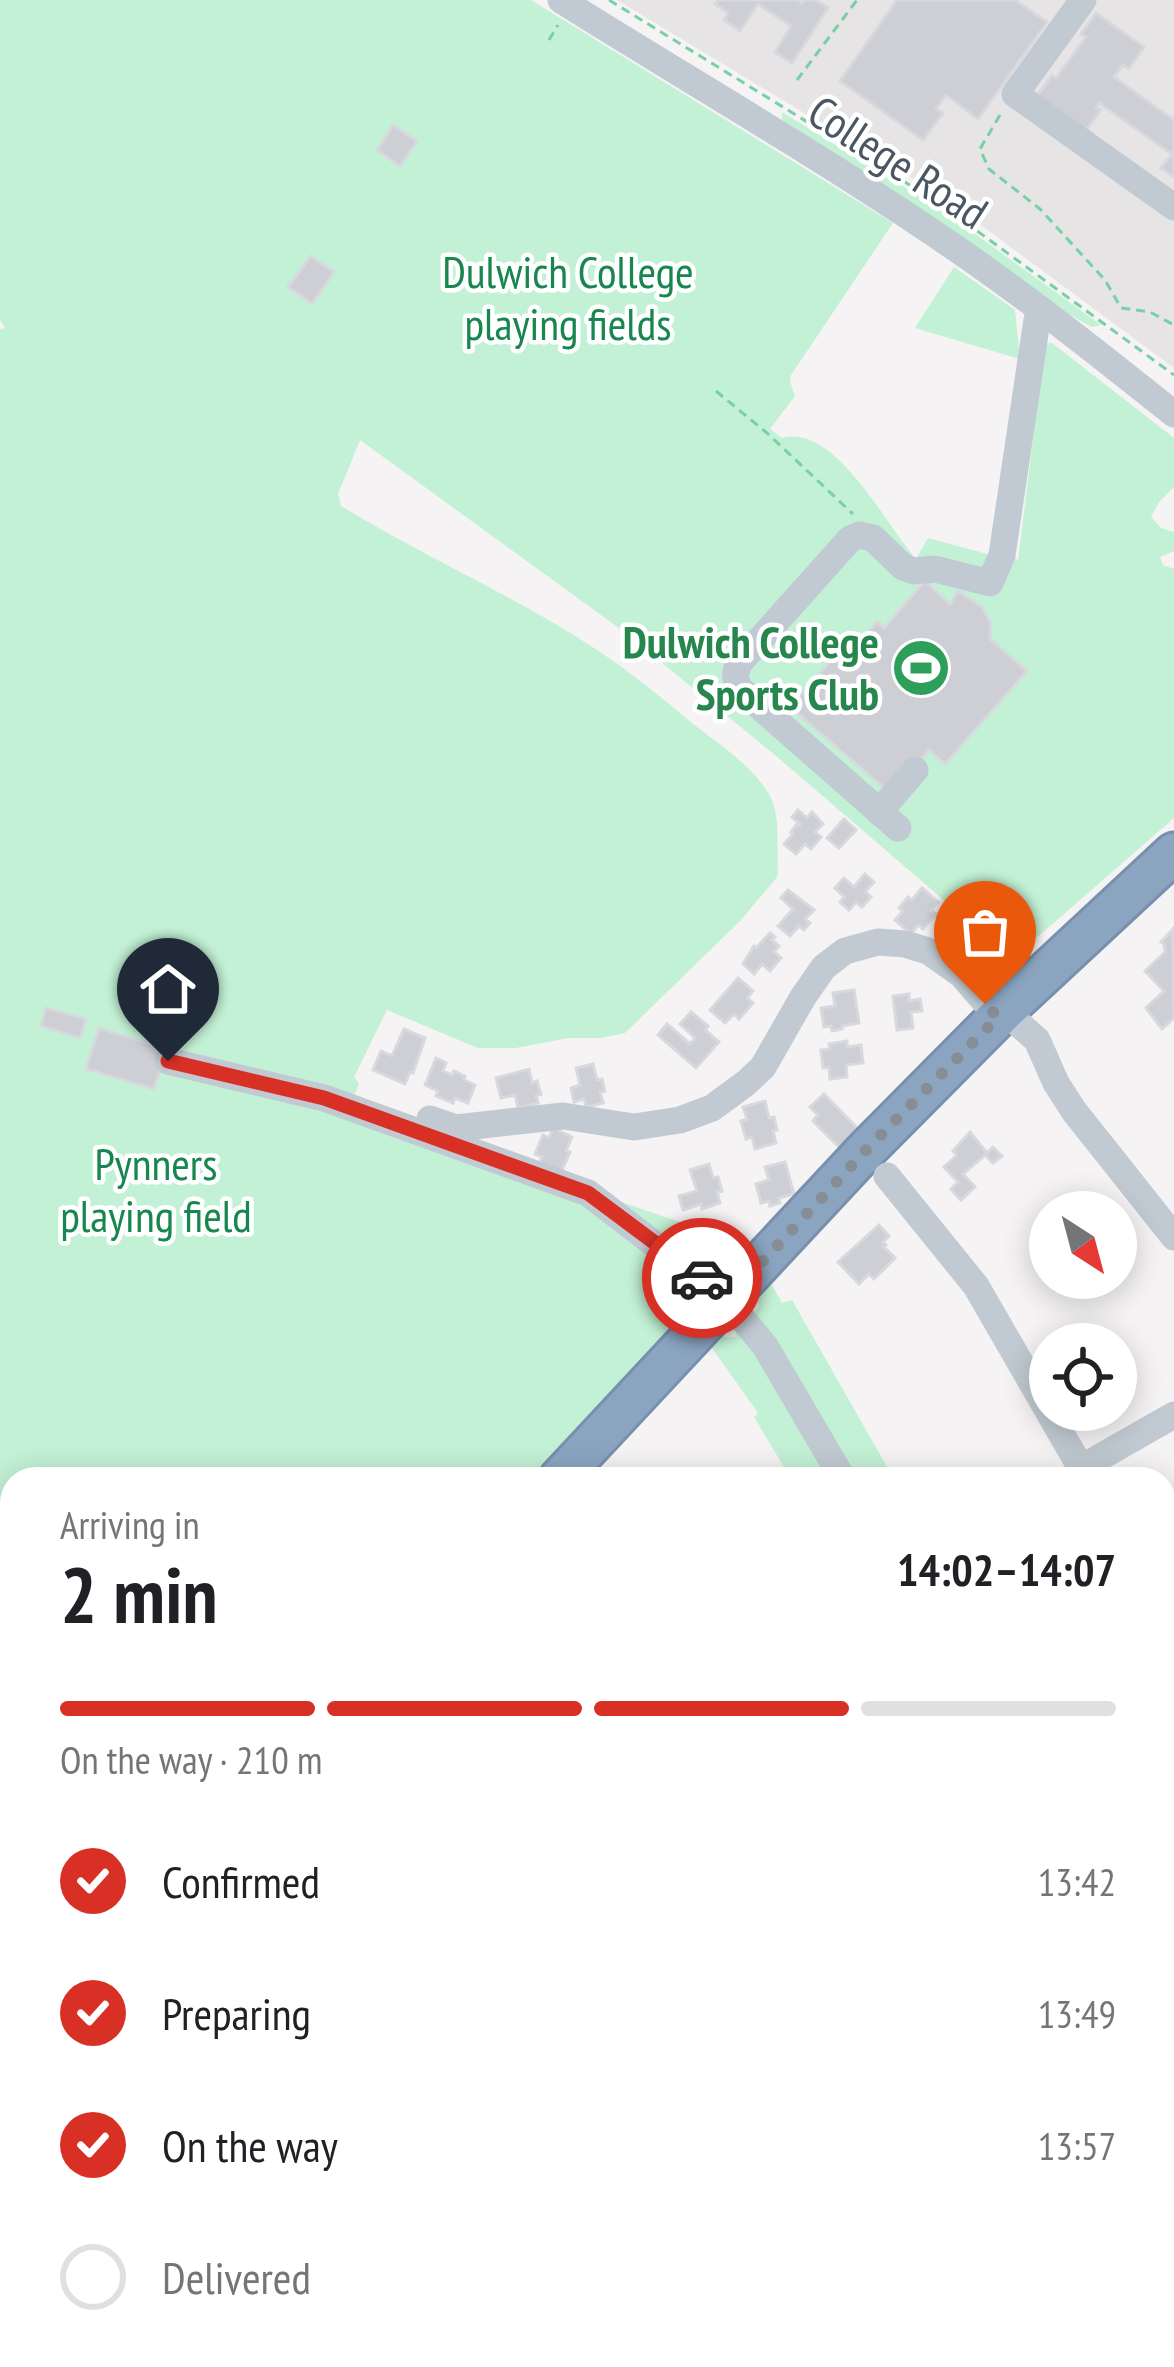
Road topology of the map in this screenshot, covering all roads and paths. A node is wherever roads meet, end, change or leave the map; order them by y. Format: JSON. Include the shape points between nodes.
{"nodes":[{"id":1,"x":561,"y":0,"type":"edge"},
{"id":2,"x":857,"y":0,"type":"edge"},
{"id":3,"x":1083,"y":0,"type":"edge"},
{"id":4,"x":601,"y":11,"type":"edge"},
{"id":5,"x":797,"y":80,"type":"dead end"},
{"id":6,"x":1015,"y":94,"type":"junction"},
{"id":7,"x":1174,"y":208,"type":"edge"},
{"id":8,"x":1041,"y":311,"type":"junction"},
{"id":9,"x":1174,"y":326,"type":"edge"},
{"id":10,"x":716,"y":392,"type":"dead end"},
{"id":11,"x":1174,"y":414,"type":"edge"},
{"id":12,"x":873,"y":538,"type":"junction"},
{"id":13,"x":915,"y":770,"type":"dead end"},
{"id":14,"x":1174,"y":853,"type":"edge"},
{"id":15,"x":1001,"y":1014,"type":"junction"},
{"id":16,"x":168,"y":1061,"type":"dead end"},
{"id":17,"x":430,"y":1119,"type":"dead end"},
{"id":18,"x":887,"y":1176,"type":"dead end"},
{"id":19,"x":1174,"y":1237,"type":"edge"},
{"id":20,"x":727,"y":1300,"type":"junction"},
{"id":21,"x":1174,"y":1415,"type":"edge"},
{"id":22,"x":570,"y":1467,"type":"edge"},
{"id":23,"x":836,"y":1467,"type":"edge"},
{"id":24,"x":1082,"y":1467,"type":"edge"},
{"id":25,"x":1094,"y":1467,"type":"edge"}],
"edges":[{"from":1,"to":4,"type":"street","name":"College Road"},
{"from":2,"to":5,"type":"path"},
{"from":3,"to":6,"type":"street"},
{"from":4,"to":8,"type":"street","name":"College Road"},
{"from":6,"to":7,"type":"street"},
{"from":6,"to":9,"type":"path","via":[[983,140],[982,159],[1040,209],[1121,308]]},
{"from":8,"to":11,"type":"street","name":"College Road"},
{"from":8,"to":12,"type":"street","via":[[1002,555],[990,584],[903,568]]},
{"from":10,"to":12,"type":"path"},
{"from":12,"to":13,"type":"street","via":[[850,539],[734,678],[888,820]]},
{"from":14,"to":15,"type":"highway"},
{"from":15,"to":17,"type":"street","via":[[928,951],[878,942],[824,967],[763,1066],[712,1108],[634,1126],[563,1116],[456,1128]]},
{"from":15,"to":19,"type":"street","via":[[1037,1040],[1074,1111]]},
{"from":15,"to":20,"type":"highway"},
{"from":16,"to":20,"type":"street","via":[[324,1098],[588,1193]]},
{"from":18,"to":24,"type":"street","via":[[976,1286]]},
{"from":20,"to":22,"type":"highway"},
{"from":20,"to":23,"type":"street","via":[[765,1346]]},
{"from":21,"to":25,"type":"street"}]}
